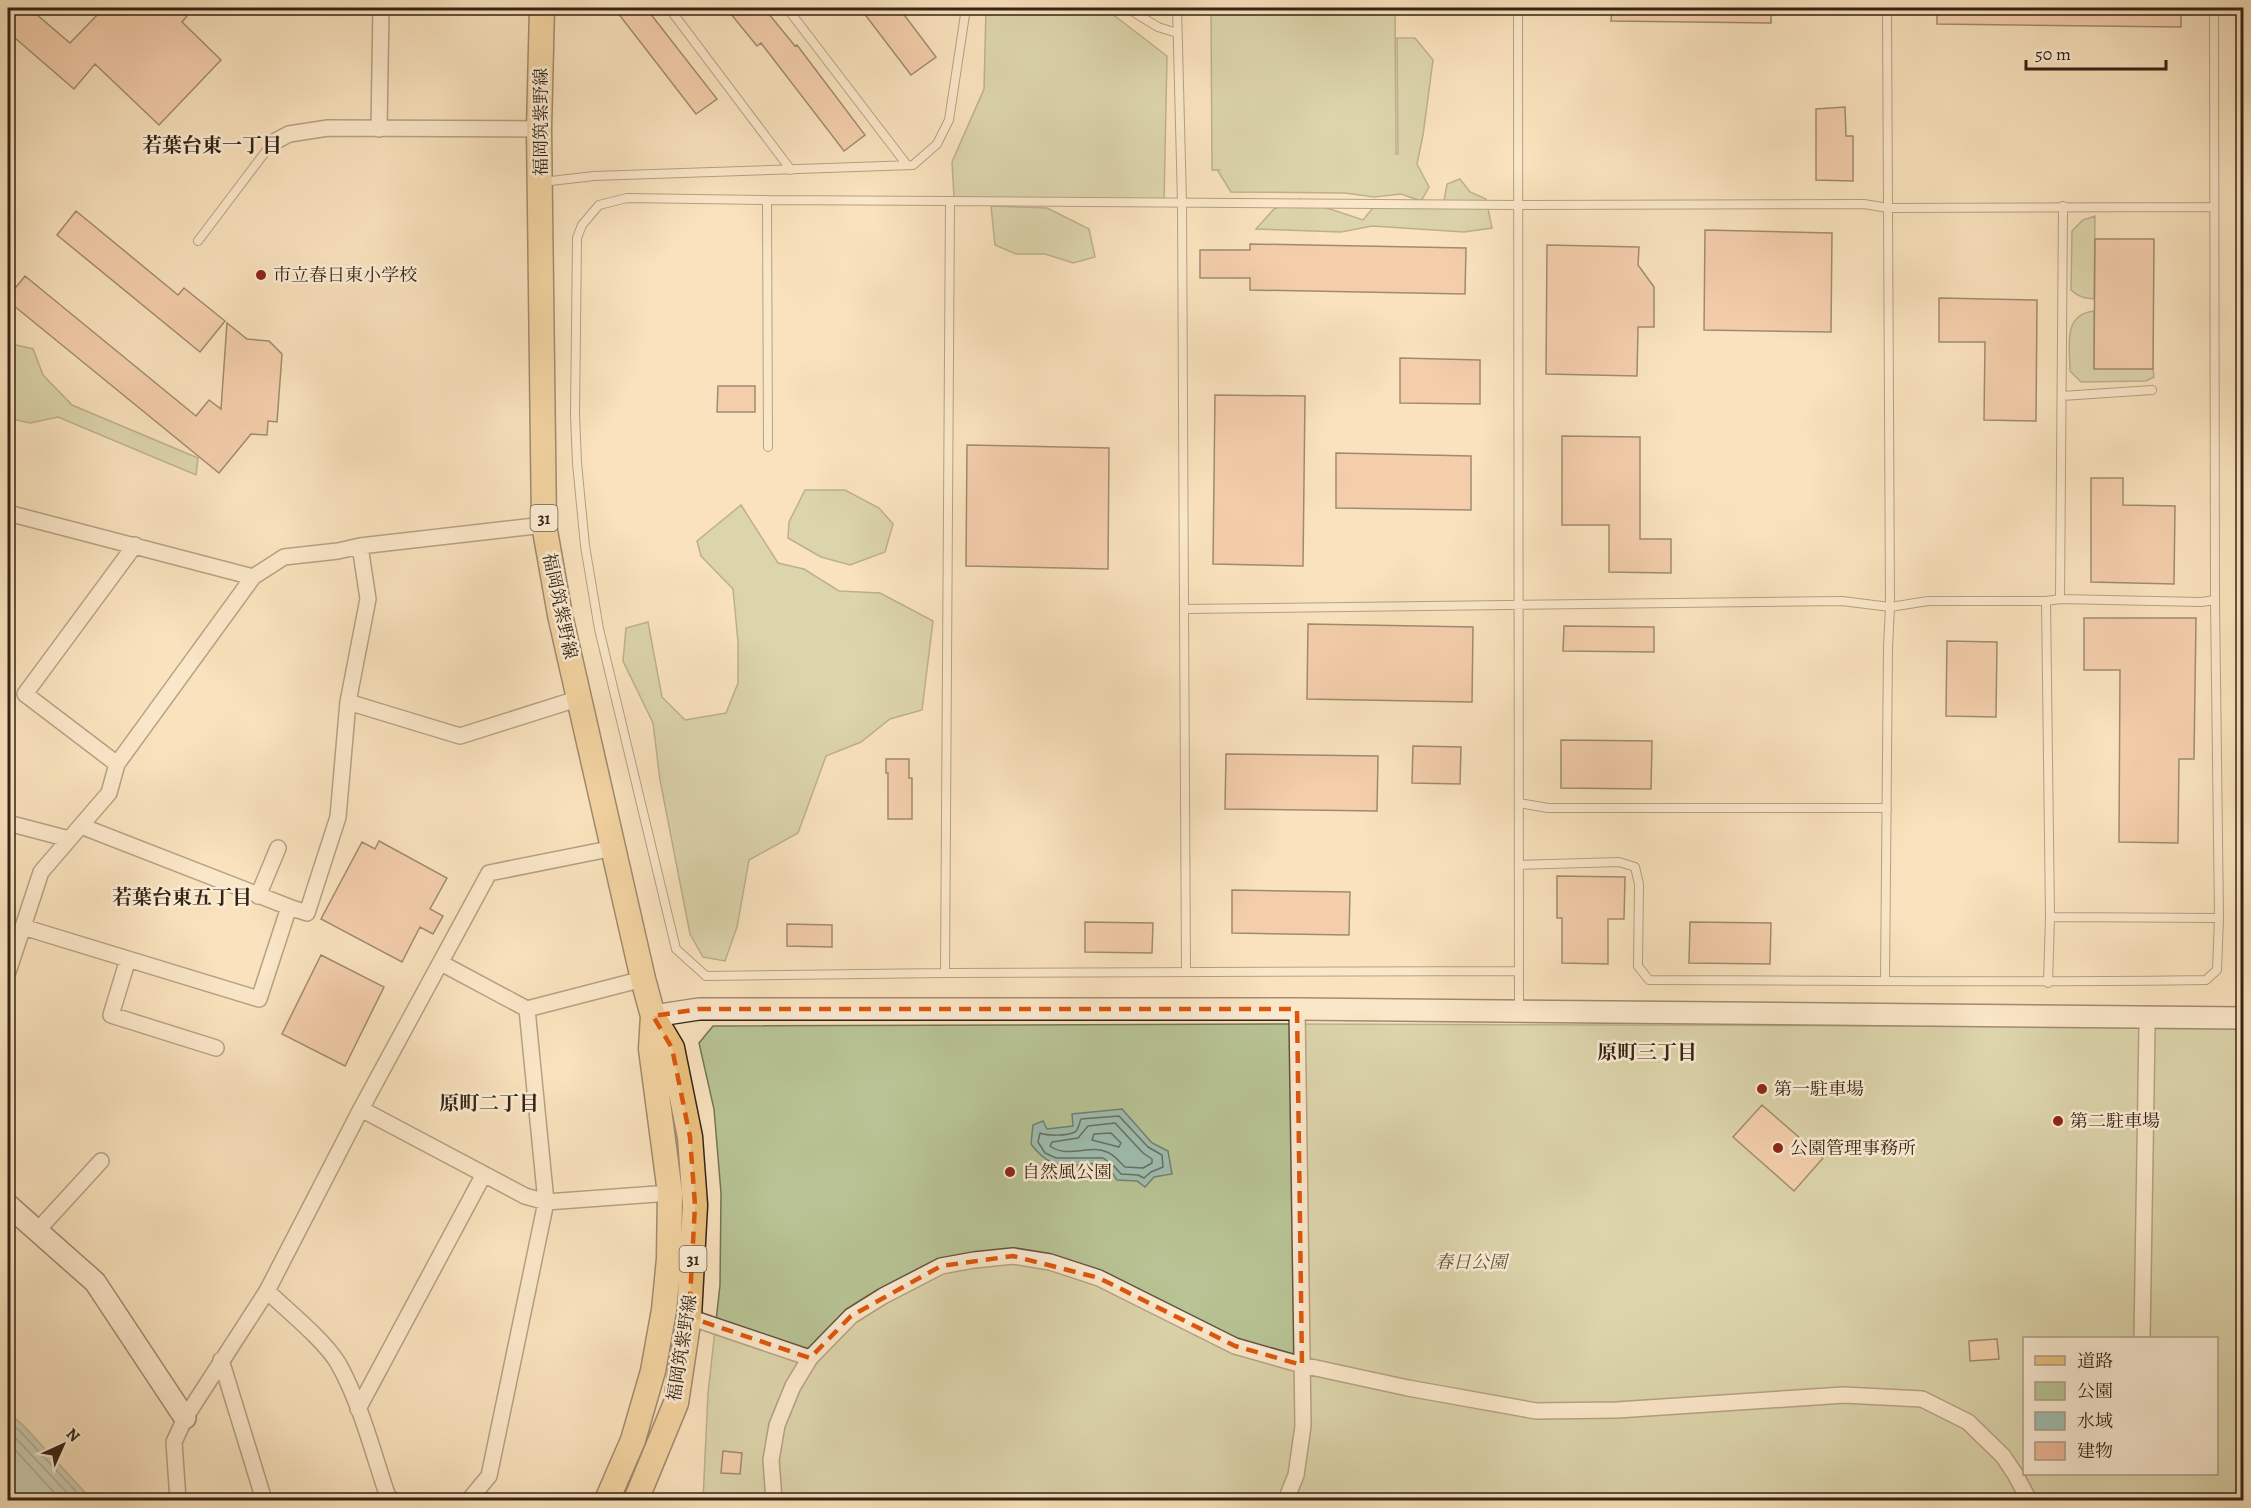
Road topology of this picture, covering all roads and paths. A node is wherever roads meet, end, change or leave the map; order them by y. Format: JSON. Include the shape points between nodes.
{"nodes":[{"id":1,"x":381,"y":8,"type":"edge"},
{"id":2,"x":542,"y":8,"type":"edge"},
{"id":3,"x":669,"y":8,"type":"edge"},
{"id":4,"x":787,"y":8,"type":"edge"},
{"id":5,"x":966,"y":8,"type":"edge"},
{"id":6,"x":1127,"y":8,"type":"edge"},
{"id":7,"x":1177,"y":8,"type":"edge"},
{"id":8,"x":1518,"y":8,"type":"edge"},
{"id":9,"x":1887,"y":8,"type":"edge"},
{"id":10,"x":2214,"y":8,"type":"edge"},
{"id":11,"x":1177,"y":33,"type":"junction"},
{"id":12,"x":379,"y":129,"type":"junction"},
{"id":13,"x":539,"y":129,"type":"junction"},
{"id":14,"x":272,"y":143,"type":"joint"},
{"id":15,"x":907,"y":165,"type":"junction"},
{"id":16,"x":791,"y":170,"type":"junction"},
{"id":17,"x":540,"y":182,"type":"junction"},
{"id":18,"x":767,"y":200,"type":"junction"},
{"id":19,"x":950,"y":201,"type":"junction"},
{"id":20,"x":1182,"y":202,"type":"junction"},
{"id":21,"x":1518,"y":205,"type":"junction"},
{"id":22,"x":2063,"y":206,"type":"junction"},
{"id":23,"x":2214,"y":207,"type":"junction"},
{"id":24,"x":1888,"y":208,"type":"junction"},
{"id":25,"x":198,"y":241,"type":"dead end"},
{"id":26,"x":2152,"y":390,"type":"dead end"},
{"id":27,"x":2062,"y":396,"type":"junction"},
{"id":28,"x":768,"y":447,"type":"dead end"},
{"id":29,"x":8,"y":513,"type":"edge"},
{"id":30,"x":544,"y":525,"type":"junction"},
{"id":31,"x":135,"y":545,"type":"junction"},
{"id":32,"x":360,"y":546,"type":"junction"},
{"id":33,"x":253,"y":577,"type":"junction"},
{"id":34,"x":2060,"y":599,"type":"junction"},
{"id":35,"x":2215,"y":600,"type":"junction"},
{"id":36,"x":2046,"y":601,"type":"junction"},
{"id":37,"x":1519,"y":604,"type":"junction"},
{"id":38,"x":1890,"y":607,"type":"junction"},
{"id":39,"x":1184,"y":609,"type":"junction"},
{"id":40,"x":580,"y":698,"type":"junction"},
{"id":41,"x":348,"y":702,"type":"junction"},
{"id":42,"x":117,"y":764,"type":"junction"},
{"id":43,"x":1519,"y":803,"type":"junction"},
{"id":44,"x":1887,"y":808,"type":"junction"},
{"id":45,"x":8,"y":823,"type":"edge"},
{"id":46,"x":81,"y":826,"type":"junction"},
{"id":47,"x":69,"y":839,"type":"junction"},
{"id":48,"x":278,"y":848,"type":"dead end"},
{"id":49,"x":614,"y":848,"type":"junction"},
{"id":50,"x":1519,"y":864,"type":"junction"},
{"id":51,"x":258,"y":896,"type":"junction"},
{"id":52,"x":289,"y":908,"type":"junction"},
{"id":53,"x":2050,"y":917,"type":"junction"},
{"id":54,"x":2219,"y":918,"type":"junction"},
{"id":55,"x":23,"y":927,"type":"junction"},
{"id":56,"x":128,"y":959,"type":"junction"},
{"id":57,"x":9,"y":961,"type":"edge"},
{"id":58,"x":441,"y":963,"type":"junction"},
{"id":59,"x":1519,"y":970,"type":"junction"},
{"id":60,"x":1186,"y":972,"type":"junction"},
{"id":61,"x":945,"y":973,"type":"junction"},
{"id":62,"x":643,"y":979,"type":"junction"},
{"id":63,"x":1885,"y":980,"type":"junction"},
{"id":64,"x":2048,"y":983,"type":"junction"},
{"id":65,"x":527,"y":1009,"type":"junction"},
{"id":66,"x":1297,"y":1009,"type":"junction"},
{"id":67,"x":1519,"y":1011,"type":"junction"},
{"id":68,"x":653,"y":1016,"type":"junction"},
{"id":69,"x":2244,"y":1018,"type":"edge"},
{"id":70,"x":2147,"y":1027,"type":"dead end"},
{"id":71,"x":216,"y":1048,"type":"dead end"},
{"id":72,"x":361,"y":1109,"type":"junction"},
{"id":73,"x":101,"y":1161,"type":"dead end"},
{"id":74,"x":484,"y":1174,"type":"junction"},
{"id":75,"x":669,"y":1193,"type":"junction"},
{"id":76,"x":546,"y":1202,"type":"junction"},
{"id":77,"x":8,"y":1205,"type":"edge"},
{"id":78,"x":37,"y":1231,"type":"junction"},
{"id":79,"x":267,"y":1291,"type":"junction"},
{"id":80,"x":689,"y":1317,"type":"junction"},
{"id":81,"x":2142,"y":1337,"type":"edge"},
{"id":82,"x":810,"y":1358,"type":"junction"},
{"id":83,"x":221,"y":1360,"type":"junction"},
{"id":84,"x":1302,"y":1365,"type":"junction"},
{"id":85,"x":358,"y":1409,"type":"junction"},
{"id":86,"x":184,"y":1418,"type":"junction"},
{"id":87,"x":178,"y":1500,"type":"edge"},
{"id":88,"x":264,"y":1500,"type":"edge"},
{"id":89,"x":393,"y":1500,"type":"edge"},
{"id":90,"x":469,"y":1500,"type":"edge"},
{"id":91,"x":607,"y":1500,"type":"edge"},
{"id":92,"x":636,"y":1500,"type":"edge"},
{"id":93,"x":774,"y":1500,"type":"edge"},
{"id":94,"x":1286,"y":1500,"type":"edge"},
{"id":95,"x":2029,"y":1500,"type":"edge"}],
"edges":[{"from":1,"to":12,"type":"street"},
{"from":2,"to":13,"type":"main road","name":"福岡筑紫野線","number":"31"},
{"from":3,"to":16,"type":"lane"},
{"from":4,"to":15,"type":"lane"},
{"from":5,"to":15,"type":"lane","via":[[949,120],[937,144],[913,165]]},
{"from":6,"to":11,"type":"lane","via":[[1158,27]]},
{"from":7,"to":11,"type":"lane"},
{"from":8,"to":21,"type":"lane"},
{"from":9,"to":24,"type":"lane"},
{"from":10,"to":23,"type":"lane"},
{"from":11,"to":20,"type":"lane"},
{"from":12,"to":13,"type":"street"},
{"from":12,"to":14,"type":"street","via":[[328,128],[289,134]]},
{"from":13,"to":17,"type":"main road","name":"福岡筑紫野線","number":"31"},
{"from":14,"to":25,"type":"lane"},
{"from":15,"to":16,"type":"lane"},
{"from":16,"to":17,"type":"lane","via":[[594,176]]},
{"from":17,"to":30,"type":"main road","name":"福岡筑紫野線","number":"31"},
{"from":18,"to":19,"type":"lane"},
{"from":18,"to":28,"type":"lane"},
{"from":18,"to":61,"type":"lane","via":[[627,198],[598,205],[576,238],[577,463],[599,629],[676,950],[706,976]]},
{"from":19,"to":20,"type":"lane"},
{"from":19,"to":61,"type":"lane"},
{"from":20,"to":21,"type":"lane"},
{"from":20,"to":39,"type":"lane"},
{"from":21,"to":24,"type":"lane","via":[[1864,204]]},
{"from":21,"to":37,"type":"lane"},
{"from":22,"to":23,"type":"lane"},
{"from":22,"to":24,"type":"lane"},
{"from":22,"to":27,"type":"lane"},
{"from":23,"to":35,"type":"lane"},
{"from":24,"to":38,"type":"lane"},
{"from":26,"to":27,"type":"lane"},
{"from":27,"to":34,"type":"lane"},
{"from":29,"to":31,"type":"street"},
{"from":30,"to":32,"type":"street"},
{"from":30,"to":40,"type":"main road","name":"福岡筑紫野線","number":"31"},
{"from":31,"to":33,"type":"street"},
{"from":31,"to":42,"type":"street","via":[[25,694]]},
{"from":32,"to":33,"type":"street","via":[[284,557]]},
{"from":32,"to":41,"type":"street","via":[[368,599]]},
{"from":33,"to":42,"type":"street"},
{"from":34,"to":35,"type":"lane"},
{"from":34,"to":36,"type":"lane"},
{"from":35,"to":54,"type":"lane"},
{"from":36,"to":38,"type":"lane","via":[[1928,601]]},
{"from":36,"to":53,"type":"lane"},
{"from":37,"to":38,"type":"lane","via":[[1842,601]]},
{"from":37,"to":39,"type":"lane"},
{"from":37,"to":43,"type":"lane"},
{"from":38,"to":44,"type":"lane"},
{"from":39,"to":60,"type":"lane"},
{"from":40,"to":41,"type":"street","via":[[460,736]]},
{"from":40,"to":49,"type":"main road","name":"福岡筑紫野線","number":"31"},
{"from":41,"to":52,"type":"street","via":[[338,817],[307,913]]},
{"from":42,"to":46,"type":"street","via":[[109,793]]},
{"from":43,"to":44,"type":"lane","via":[[1548,808]]},
{"from":43,"to":50,"type":"lane"},
{"from":44,"to":63,"type":"lane"},
{"from":45,"to":47,"type":"street"},
{"from":46,"to":47,"type":"street"},
{"from":46,"to":51,"type":"street"},
{"from":47,"to":55,"type":"street","via":[[41,872]]},
{"from":48,"to":51,"type":"street"},
{"from":49,"to":58,"type":"street","via":[[489,873]]},
{"from":49,"to":62,"type":"main road","name":"福岡筑紫野線","number":"31"},
{"from":50,"to":59,"type":"lane"},
{"from":50,"to":63,"type":"lane","via":[[1619,862],[1635,867],[1639,884],[1638,966],[1649,980]]},
{"from":51,"to":52,"type":"street"},
{"from":52,"to":56,"type":"street","via":[[259,999]]},
{"from":53,"to":54,"type":"lane"},
{"from":53,"to":64,"type":"lane"},
{"from":54,"to":64,"type":"lane","via":[[2217,970],[2206,980]]},
{"from":55,"to":56,"type":"street"},
{"from":55,"to":57,"type":"street"},
{"from":56,"to":71,"type":"street","via":[[111,1016]]},
{"from":58,"to":65,"type":"street"},
{"from":58,"to":72,"type":"street"},
{"from":59,"to":60,"type":"lane"},
{"from":59,"to":67,"type":"lane"},
{"from":60,"to":61,"type":"lane"},
{"from":62,"to":65,"type":"street"},
{"from":62,"to":68,"type":"main road","name":"福岡筑紫野線","number":"31"},
{"from":63,"to":64,"type":"lane"},
{"from":65,"to":76,"type":"street"},
{"from":66,"to":67,"type":"street"},
{"from":66,"to":68,"type":"street","via":[[711,1009]]},
{"from":66,"to":84,"type":"street"},
{"from":67,"to":69,"type":"street"},
{"from":68,"to":75,"type":"main road","name":"福岡筑紫野線","number":"31","via":[[651,1049]]},
{"from":68,"to":80,"type":"main road","name":"福岡筑紫野線","number":"31","via":[[672,1048],[690,1137],[695,1205]]},
{"from":70,"to":81,"type":"street"},
{"from":72,"to":74,"type":"street"},
{"from":72,"to":79,"type":"street"},
{"from":73,"to":78,"type":"street"},
{"from":74,"to":76,"type":"street","via":[[525,1196]]},
{"from":74,"to":85,"type":"street"},
{"from":75,"to":76,"type":"street"},
{"from":75,"to":91,"type":"main road","name":"福岡筑紫野線","number":"31","via":[[669,1258],[653,1371],[633,1440]]},
{"from":76,"to":90,"type":"street","via":[[489,1476]]},
{"from":77,"to":78,"type":"street"},
{"from":78,"to":86,"type":"street","via":[[95,1282]]},
{"from":79,"to":83,"type":"street"},
{"from":79,"to":85,"type":"street","via":[[337,1363]]},
{"from":80,"to":82,"type":"street"},
{"from":80,"to":92,"type":"main road","name":"福岡筑紫野線","number":"31","via":[[676,1403]]},
{"from":82,"to":84,"type":"street","via":[[851,1316],[941,1266],[1013,1256],[1050,1262],[1099,1278],[1235,1346]]},
{"from":82,"to":93,"type":"street","via":[[777,1425],[771,1460]]},
{"from":83,"to":86,"type":"street"},
{"from":83,"to":88,"type":"street"},
{"from":84,"to":94,"type":"street","via":[[1303,1426],[1296,1475]]},
{"from":84,"to":95,"type":"street","via":[[1536,1411],[1617,1410],[1844,1395],[1922,1399],[1968,1422],[2003,1456]]},
{"from":85,"to":89,"type":"street","via":[[388,1497]]},
{"from":86,"to":87,"type":"street","via":[[174,1442]]}]}
